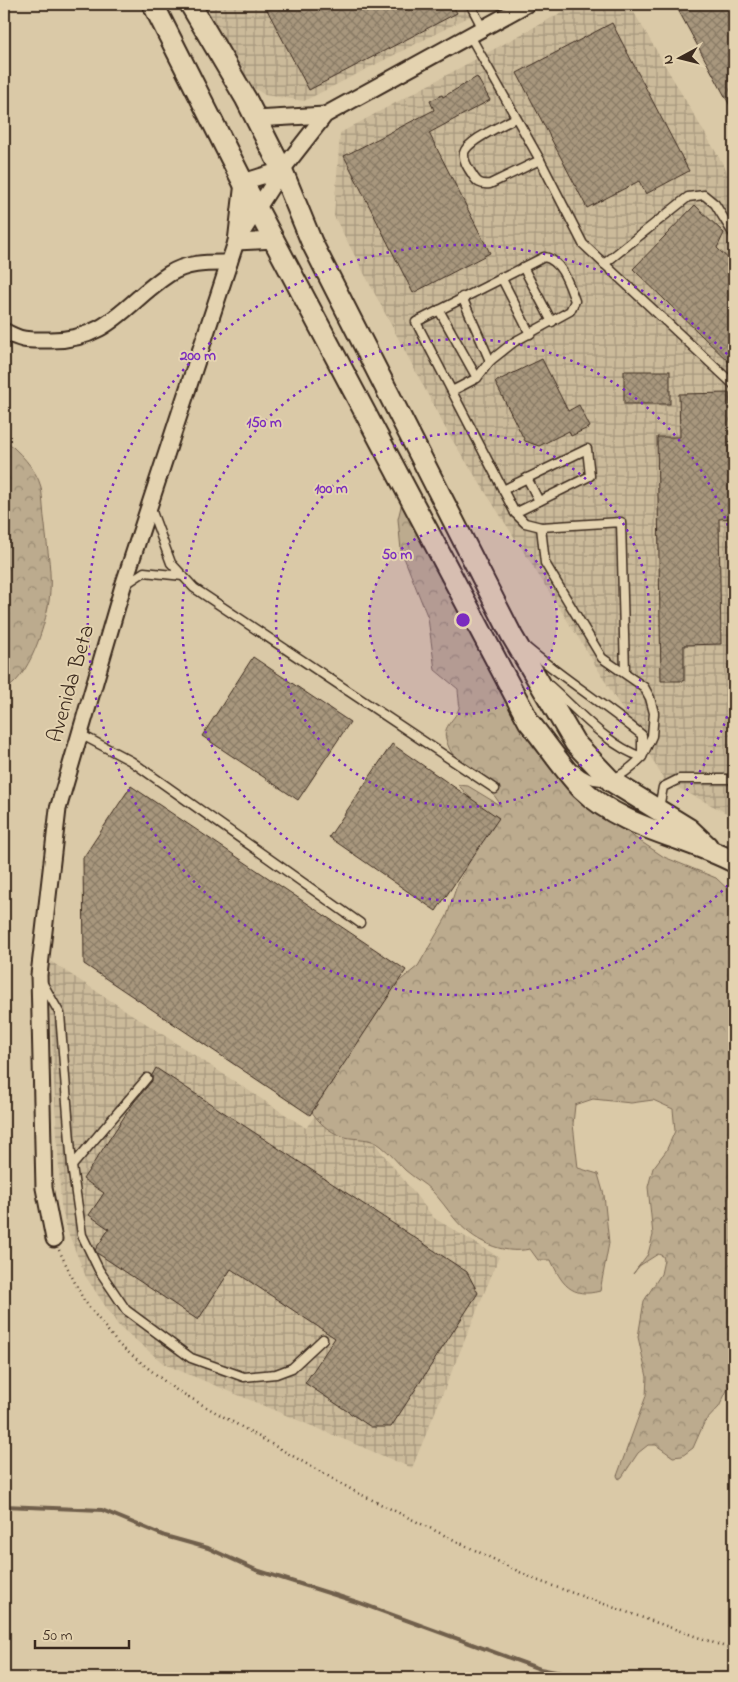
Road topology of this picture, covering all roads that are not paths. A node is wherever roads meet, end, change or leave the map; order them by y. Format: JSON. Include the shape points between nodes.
{"nodes":[{"id":1,"x":153,"y":4,"type":"edge"},
{"id":2,"x":190,"y":4,"type":"edge"},
{"id":3,"x":470,"y":4,"type":"edge"},
{"id":4,"x":527,"y":4,"type":"edge"},
{"id":5,"x":482,"y":27,"type":"junction"},
{"id":6,"x":469,"y":34,"type":"junction"},
{"id":7,"x":325,"y":116,"type":"junction"},
{"id":8,"x":515,"y":118,"type":"junction"},
{"id":9,"x":255,"y":119,"type":"junction"},
{"id":10,"x":540,"y":160,"type":"junction"},
{"id":11,"x":282,"y":170,"type":"junction"},
{"id":12,"x":243,"y":182,"type":"junction"},
{"id":13,"x":257,"y":209,"type":"junction"},
{"id":14,"x":734,"y":235,"type":"edge"},
{"id":15,"x":276,"y":240,"type":"junction"},
{"id":16,"x":236,"y":242,"type":"junction"},
{"id":17,"x":229,"y":263,"type":"junction"},
{"id":18,"x":604,"y":264,"type":"junction"},
{"id":19,"x":523,"y":266,"type":"junction"},
{"id":20,"x":501,"y":277,"type":"junction"},
{"id":21,"x":462,"y":298,"type":"junction"},
{"id":22,"x":438,"y":310,"type":"junction"},
{"id":23,"x":552,"y":322,"type":"junction"},
{"id":24,"x":4,"y":330,"type":"edge"},
{"id":25,"x":530,"y":334,"type":"junction"},
{"id":26,"x":490,"y":361,"type":"junction"},
{"id":27,"x":477,"y":378,"type":"junction"},
{"id":28,"x":734,"y":385,"type":"edge"},
{"id":29,"x":452,"y":391,"type":"junction"},
{"id":30,"x":527,"y":478,"type":"junction"},
{"id":31,"x":503,"y":490,"type":"junction"},
{"id":32,"x":539,"y":501,"type":"junction"},
{"id":33,"x":149,"y":503,"type":"junction"},
{"id":34,"x":515,"y":513,"type":"junction"},
{"id":35,"x":541,"y":527,"type":"junction"},
{"id":36,"x":183,"y":576,"type":"junction"},
{"id":37,"x":123,"y":586,"type":"junction"},
{"id":38,"x":512,"y":636,"type":"junction"},
{"id":39,"x":530,"y":668,"type":"junction"},
{"id":40,"x":626,"y":672,"type":"junction"},
{"id":41,"x":80,"y":734,"type":"junction"},
{"id":42,"x":548,"y":746,"type":"junction"},
{"id":43,"x":642,"y":757,"type":"junction"},
{"id":44,"x":734,"y":779,"type":"edge"},
{"id":45,"x":611,"y":781,"type":"junction"},
{"id":46,"x":495,"y":789,"type":"dead end"},
{"id":47,"x":658,"y":812,"type":"junction"},
{"id":48,"x":713,"y":851,"type":"junction"},
{"id":49,"x":734,"y":862,"type":"edge"},
{"id":50,"x":360,"y":923,"type":"dead end"},
{"id":51,"x":39,"y":976,"type":"junction"},
{"id":52,"x":147,"y":1078,"type":"dead end"},
{"id":53,"x":72,"y":1166,"type":"junction"},
{"id":54,"x":54,"y":1239,"type":"road end"},
{"id":55,"x":322,"y":1339,"type":"dead end"}],
"edges":[{"from":1,"to":12,"type":"main road"},
{"from":2,"to":9,"type":"main road"},
{"from":3,"to":5,"type":"lane"},
{"from":4,"to":5,"type":"street"},
{"from":5,"to":6,"type":"street"},
{"from":6,"to":7,"type":"street"},
{"from":6,"to":8,"type":"lane"},
{"from":7,"to":9,"type":"street"},
{"from":7,"to":11,"type":"street","name":"Avenida Beta"},
{"from":8,"to":10,"type":"lane"},
{"from":8,"to":10,"type":"lane","via":[[468,144],[465,161],[476,181],[490,184]]},
{"from":9,"to":11,"type":"main road"},
{"from":10,"to":18,"type":"lane","via":[[583,244]]},
{"from":11,"to":12,"type":"street"},
{"from":11,"to":13,"type":"street","name":"Avenida Beta"},
{"from":11,"to":38,"type":"main road","via":[[312,242]]},
{"from":12,"to":13,"type":"main road"},
{"from":12,"to":16,"type":"street"},
{"from":13,"to":15,"type":"main road"},
{"from":13,"to":16,"type":"street","name":"Avenida Beta"},
{"from":14,"to":18,"type":"lane","via":[[716,204],[704,195],[688,197]]},
{"from":15,"to":16,"type":"street"},
{"from":15,"to":42,"type":"main road","via":[[512,691],[529,722]]},
{"from":16,"to":17,"type":"street","name":"Avenida Beta"},
{"from":17,"to":24,"type":"street","via":[[194,263],[170,274],[105,327],[72,340],[22,340]]},
{"from":17,"to":33,"type":"street","name":"Avenida Beta"},
{"from":18,"to":28,"type":"lane"},
{"from":19,"to":20,"type":"lane"},
{"from":19,"to":23,"type":"lane"},
{"from":19,"to":23,"type":"lane","via":[[544,257],[552,258],[559,266],[575,302],[570,311]]},
{"from":20,"to":21,"type":"lane"},
{"from":20,"to":25,"type":"lane"},
{"from":21,"to":22,"type":"lane"},
{"from":21,"to":26,"type":"lane"},
{"from":22,"to":27,"type":"lane"},
{"from":22,"to":29,"type":"lane","via":[[416,322]]},
{"from":23,"to":25,"type":"lane"},
{"from":25,"to":26,"type":"lane"},
{"from":26,"to":27,"type":"lane"},
{"from":27,"to":29,"type":"lane"},
{"from":29,"to":31,"type":"lane"},
{"from":30,"to":31,"type":"lane"},
{"from":30,"to":32,"type":"lane"},
{"from":30,"to":32,"type":"lane","via":[[587,449],[590,476]]},
{"from":31,"to":34,"type":"lane"},
{"from":32,"to":34,"type":"lane"},
{"from":33,"to":36,"type":"lane","via":[[171,563]]},
{"from":33,"to":37,"type":"street","name":"Avenida Beta"},
{"from":34,"to":35,"type":"lane","via":[[525,523]]},
{"from":35,"to":40,"type":"lane","via":[[545,563],[552,575],[602,658]]},
{"from":35,"to":40,"type":"lane","via":[[621,522]]},
{"from":36,"to":37,"type":"lane","via":[[144,572]]},
{"from":36,"to":46,"type":"lane","via":[[194,588]]},
{"from":37,"to":41,"type":"street","name":"Avenida Beta"},
{"from":38,"to":39,"type":"main road"},
{"from":38,"to":43,"type":"lane","via":[[568,682],[605,705],[642,735]]},
{"from":39,"to":43,"type":"lane","via":[[602,732],[629,753]]},
{"from":39,"to":45,"type":"main road","via":[[575,743]]},
{"from":40,"to":43,"type":"lane","via":[[644,687],[654,713],[652,736]]},
{"from":41,"to":50,"type":"lane","via":[[131,761]]},
{"from":41,"to":51,"type":"street","name":"Avenida Beta","via":[[58,809]]},
{"from":42,"to":45,"type":"lane","via":[[579,773]]},
{"from":42,"to":48,"type":"main road","via":[[583,789],[617,814],[667,836]]},
{"from":43,"to":45,"type":"lane","via":[[627,772]]},
{"from":44,"to":47,"type":"lane","via":[[679,779],[662,787]]},
{"from":45,"to":47,"type":"main road"},
{"from":47,"to":48,"type":"main road","via":[[689,829]]},
{"from":48,"to":49,"type":"main road"},
{"from":51,"to":53,"type":"lane","via":[[60,1014]]},
{"from":51,"to":54,"type":"street","name":"Avenida Beta","via":[[44,1188]]},
{"from":52,"to":53,"type":"lane"},
{"from":53,"to":55,"type":"lane","via":[[82,1235],[99,1270],[126,1310],[191,1358],[244,1378],[276,1374],[292,1368]]}]}
